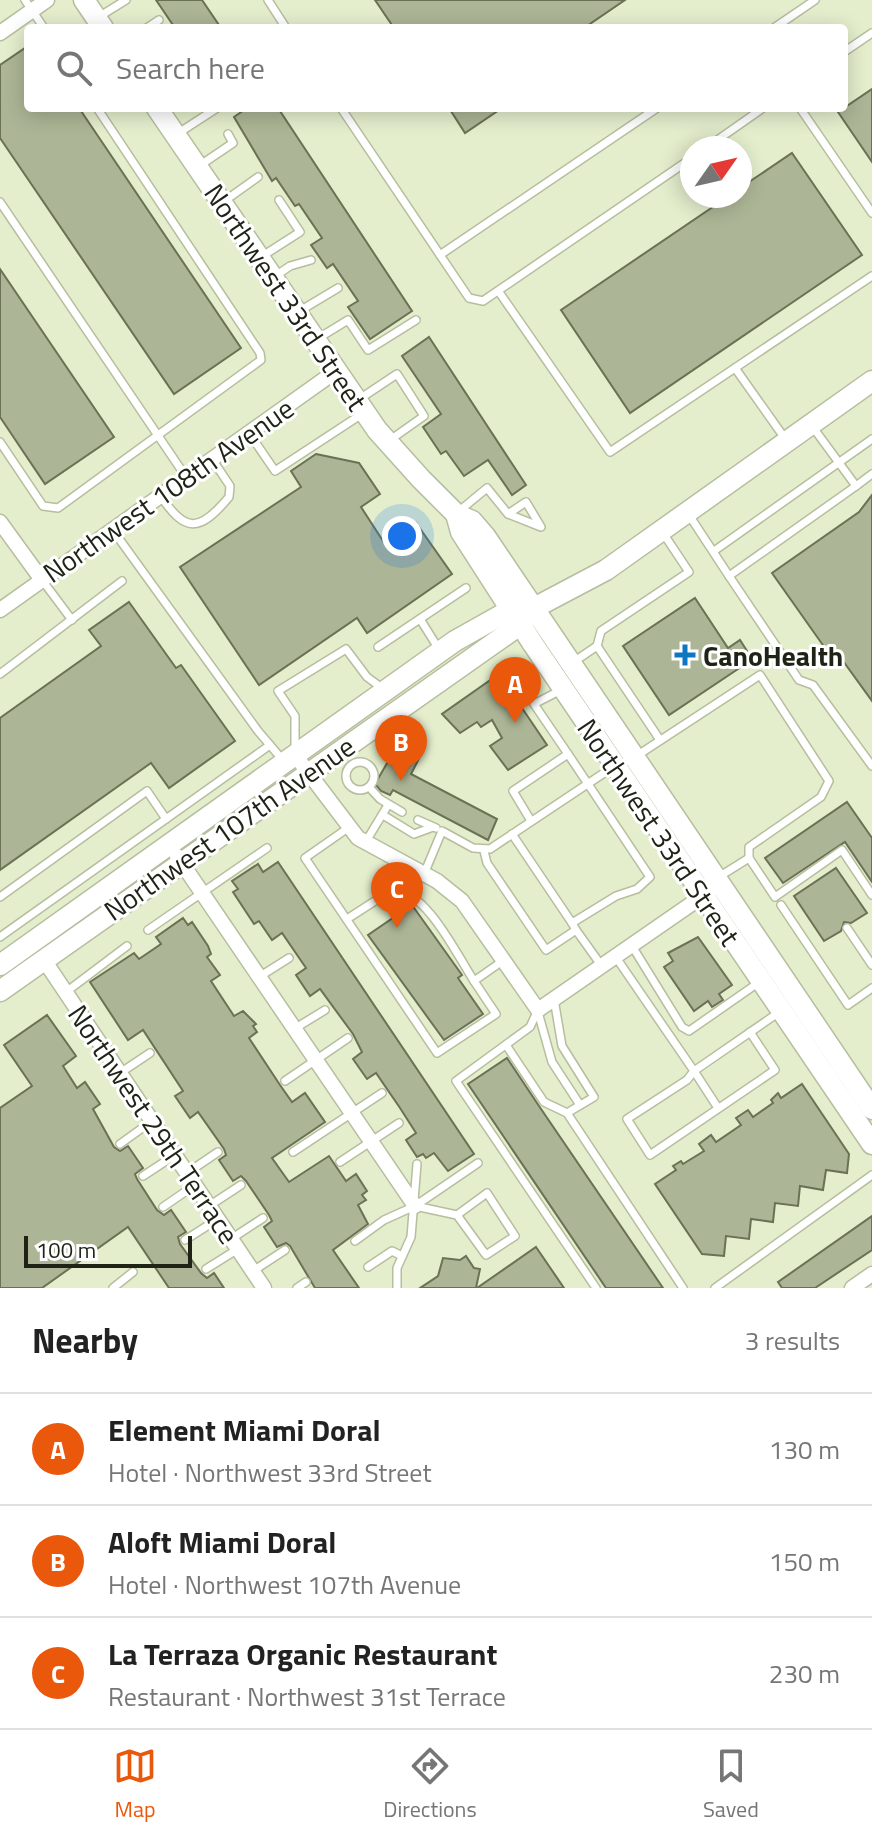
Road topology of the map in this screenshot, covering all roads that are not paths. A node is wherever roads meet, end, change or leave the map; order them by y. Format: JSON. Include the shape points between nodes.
{"nodes":[{"id":1,"x":47,"y":0,"type":"edge"},
{"id":2,"x":84,"y":0,"type":"edge"},
{"id":3,"x":126,"y":0,"type":"edge"},
{"id":4,"x":268,"y":0,"type":"edge"},
{"id":5,"x":815,"y":0,"type":"edge"},
{"id":6,"x":28,"y":5,"type":"edge"},
{"id":7,"x":159,"y":20,"type":"dead end"},
{"id":8,"x":41,"y":24,"type":"edge"},
{"id":9,"x":100,"y":24,"type":"edge"},
{"id":10,"x":153,"y":24,"type":"edge"},
{"id":11,"x":283,"y":24,"type":"edge"},
{"id":12,"x":780,"y":24,"type":"edge"},
{"id":13,"x":0,"y":33,"type":"edge"},
{"id":14,"x":872,"y":33,"type":"edge"},
{"id":15,"x":848,"y":49,"type":"edge"},
{"id":16,"x":100,"y":112,"type":"edge"},
{"id":17,"x":160,"y":112,"type":"edge"},
{"id":18,"x":211,"y":112,"type":"edge"},
{"id":19,"x":344,"y":112,"type":"edge"},
{"id":20,"x":651,"y":112,"type":"edge"},
{"id":21,"x":757,"y":112,"type":"edge"},
{"id":22,"x":803,"y":112,"type":"edge"},
{"id":23,"x":228,"y":134,"type":"dead end"},
{"id":24,"x":176,"y":136,"type":"junction"},
{"id":25,"x":723,"y":136,"type":"edge"},
{"id":26,"x":680,"y":166,"type":"edge"},
{"id":27,"x":197,"y":167,"type":"junction"},
{"id":28,"x":258,"y":177,"type":"dead end"},
{"id":29,"x":279,"y":200,"type":"dead end"},
{"id":30,"x":0,"y":202,"type":"edge"},
{"id":31,"x":222,"y":203,"type":"junction"},
{"id":32,"x":872,"y":213,"type":"edge"},
{"id":33,"x":440,"y":255,"type":"junction"},
{"id":34,"x":259,"y":258,"type":"junction"},
{"id":35,"x":311,"y":260,"type":"dead end"},
{"id":36,"x":872,"y":276,"type":"edge"},
{"id":37,"x":272,"y":278,"type":"junction"},
{"id":38,"x":338,"y":288,"type":"dead end"},
{"id":39,"x":499,"y":292,"type":"junction"},
{"id":40,"x":297,"y":314,"type":"junction"},
{"id":41,"x":416,"y":320,"type":"dead end"},
{"id":42,"x":315,"y":341,"type":"junction"},
{"id":43,"x":735,"y":368,"type":"junction"},
{"id":44,"x":336,"y":371,"type":"junction"},
{"id":45,"x":872,"y":381,"type":"edge"},
{"id":46,"x":360,"y":407,"type":"junction"},
{"id":47,"x":811,"y":425,"type":"junction"},
{"id":48,"x":249,"y":433,"type":"junction"},
{"id":49,"x":158,"y":437,"type":"junction"},
{"id":50,"x":872,"y":439,"type":"edge"},
{"id":51,"x":0,"y":442,"type":"edge"},
{"id":52,"x":386,"y":442,"type":"junction"},
{"id":53,"x":787,"y":442,"type":"junction"},
{"id":54,"x":212,"y":459,"type":"junction"},
{"id":55,"x":839,"y":463,"type":"junction"},
{"id":56,"x":872,"y":474,"type":"edge"},
{"id":57,"x":186,"y":477,"type":"junction"},
{"id":58,"x":856,"y":486,"type":"junction"},
{"id":59,"x":160,"y":495,"type":"junction"},
{"id":60,"x":687,"y":513,"type":"junction"},
{"id":61,"x":456,"y":514,"type":"junction"},
{"id":62,"x":508,"y":514,"type":"dead end"},
{"id":63,"x":0,"y":522,"type":"edge"},
{"id":64,"x":112,"y":529,"type":"junction"},
{"id":65,"x":662,"y":531,"type":"junction"},
{"id":66,"x":714,"y":551,"type":"junction"},
{"id":67,"x":729,"y":576,"type":"junction"},
{"id":68,"x":42,"y":580,"type":"junction"},
{"id":69,"x":122,"y":581,"type":"dead end"},
{"id":70,"x":466,"y":588,"type":"dead end"},
{"id":71,"x":0,"y":610,"type":"edge"},
{"id":72,"x":522,"y":614,"type":"junction"},
{"id":73,"x":420,"y":619,"type":"junction"},
{"id":74,"x":72,"y":620,"type":"junction"},
{"id":75,"x":597,"y":646,"type":"junction"},
{"id":76,"x":378,"y":647,"type":"dead end"},
{"id":77,"x":441,"y":651,"type":"junction"},
{"id":78,"x":572,"y":663,"type":"junction"},
{"id":79,"x":0,"y":674,"type":"edge"},
{"id":80,"x":563,"y":689,"type":"junction"},
{"id":81,"x":385,"y":691,"type":"junction"},
{"id":82,"x":660,"y":740,"type":"junction"},
{"id":83,"x":270,"y":745,"type":"junction"},
{"id":84,"x":568,"y":754,"type":"junction"},
{"id":85,"x":295,"y":755,"type":"junction"},
{"id":86,"x":635,"y":757,"type":"junction"},
{"id":87,"x":615,"y":766,"type":"junction"},
{"id":88,"x":872,"y":766,"type":"edge"},
{"id":89,"x":308,"y":772,"type":"junction"},
{"id":90,"x":588,"y":784,"type":"junction"},
{"id":91,"x":369,"y":787,"type":"junction"},
{"id":92,"x":388,"y":805,"type":"junction"},
{"id":93,"x":402,"y":812,"type":"dead end"},
{"id":94,"x":383,"y":815,"type":"junction"},
{"id":95,"x":166,"y":819,"type":"junction"},
{"id":96,"x":418,"y":820,"type":"dead end"},
{"id":97,"x":531,"y":821,"type":"junction"},
{"id":98,"x":433,"y":827,"type":"junction"},
{"id":99,"x":348,"y":828,"type":"junction"},
{"id":100,"x":442,"y":831,"type":"junction"},
{"id":101,"x":512,"y":834,"type":"junction"},
{"id":102,"x":365,"y":843,"type":"junction"},
{"id":103,"x":169,"y":844,"type":"junction"},
{"id":104,"x":267,"y":848,"type":"dead end"},
{"id":105,"x":484,"y":851,"type":"junction"},
{"id":106,"x":749,"y":858,"type":"junction"},
{"id":107,"x":182,"y":862,"type":"junction"},
{"id":108,"x":424,"y":874,"type":"junction"},
{"id":109,"x":718,"y":881,"type":"junction"},
{"id":110,"x":202,"y":893,"type":"junction"},
{"id":111,"x":872,"y":895,"type":"edge"},
{"id":112,"x":702,"y":896,"type":"junction"},
{"id":113,"x":0,"y":897,"type":"edge"},
{"id":114,"x":781,"y":905,"type":"dead end"},
{"id":115,"x":347,"y":919,"type":"junction"},
{"id":116,"x":574,"y":926,"type":"junction"},
{"id":117,"x":847,"y":928,"type":"dead end"},
{"id":118,"x":148,"y":930,"type":"dead end"},
{"id":119,"x":0,"y":937,"type":"edge"},
{"id":120,"x":32,"y":942,"type":"junction"},
{"id":121,"x":632,"y":945,"type":"junction"},
{"id":122,"x":127,"y":946,"type":"dead end"},
{"id":123,"x":615,"y":956,"type":"junction"},
{"id":124,"x":289,"y":958,"type":"dead end"},
{"id":125,"x":44,"y":960,"type":"junction"},
{"id":126,"x":504,"y":960,"type":"junction"},
{"id":127,"x":0,"y":965,"type":"edge"},
{"id":128,"x":872,"y":965,"type":"edge"},
{"id":129,"x":601,"y":966,"type":"junction"},
{"id":130,"x":259,"y":977,"type":"junction"},
{"id":131,"x":474,"y":981,"type":"junction"},
{"id":132,"x":760,"y":981,"type":"junction"},
{"id":133,"x":872,"y":988,"type":"edge"},
{"id":134,"x":0,"y":991,"type":"edge"},
{"id":135,"x":66,"y":992,"type":"junction"},
{"id":136,"x":554,"y":998,"type":"junction"},
{"id":137,"x":325,"y":1010,"type":"dead end"},
{"id":138,"x":538,"y":1010,"type":"junction"},
{"id":139,"x":780,"y":1012,"type":"junction"},
{"id":140,"x":294,"y":1029,"type":"junction"},
{"id":141,"x":750,"y":1032,"type":"junction"},
{"id":142,"x":348,"y":1038,"type":"dead end"},
{"id":143,"x":506,"y":1045,"type":"junction"},
{"id":144,"x":150,"y":1053,"type":"dead end"},
{"id":145,"x":316,"y":1060,"type":"junction"},
{"id":146,"x":694,"y":1071,"type":"junction"},
{"id":147,"x":120,"y":1073,"type":"junction"},
{"id":148,"x":285,"y":1081,"type":"dead end"},
{"id":149,"x":382,"y":1093,"type":"dead end"},
{"id":150,"x":580,"y":1105,"type":"junction"},
{"id":151,"x":718,"y":1108,"type":"junction"},
{"id":152,"x":872,"y":1109,"type":"edge"},
{"id":153,"x":352,"y":1113,"type":"junction"},
{"id":154,"x":567,"y":1113,"type":"junction"},
{"id":155,"x":152,"y":1121,"type":"junction"},
{"id":156,"x":399,"y":1123,"type":"dead end"},
{"id":157,"x":371,"y":1142,"type":"junction"},
{"id":158,"x":120,"y":1144,"type":"dead end"},
{"id":159,"x":872,"y":1144,"type":"edge"},
{"id":160,"x":218,"y":1152,"type":"dead end"},
{"id":161,"x":293,"y":1152,"type":"dead end"},
{"id":162,"x":175,"y":1155,"type":"junction"},
{"id":163,"x":340,"y":1162,"type":"dead end"},
{"id":164,"x":478,"y":1163,"type":"dead end"},
{"id":165,"x":417,"y":1164,"type":"dead end"},
{"id":166,"x":872,"y":1175,"type":"edge"},
{"id":167,"x":143,"y":1176,"type":"dead end"},
{"id":168,"x":191,"y":1179,"type":"junction"},
{"id":169,"x":241,"y":1185,"type":"dead end"},
{"id":170,"x":415,"y":1206,"type":"junction"},
{"id":171,"x":163,"y":1207,"type":"dead end"},
{"id":172,"x":214,"y":1212,"type":"junction"},
{"id":173,"x":457,"y":1215,"type":"junction"},
{"id":174,"x":263,"y":1218,"type":"dead end"},
{"id":175,"x":185,"y":1240,"type":"dead end"},
{"id":176,"x":355,"y":1241,"type":"dead end"},
{"id":177,"x":235,"y":1244,"type":"junction"},
{"id":178,"x":285,"y":1250,"type":"dead end"},
{"id":179,"x":402,"y":1256,"type":"junction"},
{"id":180,"x":368,"y":1267,"type":"dead end"},
{"id":181,"x":206,"y":1269,"type":"dead end"},
{"id":182,"x":133,"y":1272,"type":"dead end"},
{"id":183,"x":872,"y":1274,"type":"edge"},
{"id":184,"x":257,"y":1282,"type":"edge"},
{"id":185,"x":306,"y":1282,"type":"dead end"},
{"id":186,"x":113,"y":1288,"type":"edge"},
{"id":187,"x":297,"y":1288,"type":"edge"},
{"id":188,"x":397,"y":1288,"type":"edge"},
{"id":189,"x":596,"y":1288,"type":"edge"},
{"id":190,"x":683,"y":1288,"type":"edge"},
{"id":191,"x":715,"y":1288,"type":"edge"},
{"id":192,"x":852,"y":1288,"type":"edge"}],
"edges":[{"from":1,"to":6,"type":"street"},
{"from":2,"to":9,"type":"street"},
{"from":3,"to":9,"type":"lane"},
{"from":4,"to":11,"type":"lane"},
{"from":5,"to":12,"type":"lane"},
{"from":6,"to":8,"type":"lane"},
{"from":6,"to":13,"type":"street"},
{"from":7,"to":10,"type":"lane"},
{"from":14,"to":15,"type":"lane"},
{"from":16,"to":49,"type":"lane","via":[[260,353],[258,365]]},
{"from":17,"to":24,"type":"street","name":"Northwest 33rd Street"},
{"from":18,"to":24,"type":"lane"},
{"from":19,"to":33,"type":"lane"},
{"from":20,"to":33,"type":"lane"},
{"from":21,"to":25,"type":"lane"},
{"from":22,"to":32,"type":"lane"},
{"from":23,"to":27,"type":"lane","via":[[233,143]]},
{"from":24,"to":27,"type":"street","name":"Northwest 33rd Street"},
{"from":26,"to":39,"type":"lane"},
{"from":27,"to":31,"type":"street","name":"Northwest 33rd Street"},
{"from":28,"to":31,"type":"lane"},
{"from":29,"to":34,"type":"lane","via":[[300,232]]},
{"from":30,"to":49,"type":"lane"},
{"from":31,"to":34,"type":"street","name":"Northwest 33rd Street"},
{"from":33,"to":39,"type":"lane","via":[[469,298],[483,301]]},
{"from":34,"to":37,"type":"street","name":"Northwest 33rd Street"},
{"from":35,"to":37,"type":"lane"},
{"from":36,"to":43,"type":"lane"},
{"from":37,"to":40,"type":"street","name":"Northwest 33rd Street"},
{"from":38,"to":40,"type":"lane"},
{"from":39,"to":43,"type":"lane","via":[[610,452]]},
{"from":40,"to":42,"type":"street","name":"Northwest 33rd Street"},
{"from":41,"to":42,"type":"lane","via":[[368,350],[348,320]]},
{"from":42,"to":44,"type":"street","name":"Northwest 33rd Street"},
{"from":43,"to":53,"type":"lane"},
{"from":44,"to":46,"type":"street","name":"Northwest 33rd Street"},
{"from":44,"to":48,"type":"street","name":"Northwest 108th Avenue"},
{"from":45,"to":47,"type":"street","name":"Northwest 107th Avenue"},
{"from":46,"to":48,"type":"lane","via":[[275,471]]},
{"from":46,"to":52,"type":"street","name":"Northwest 33rd Street"},
{"from":46,"to":52,"type":"lane","via":[[397,374],[424,416]]},
{"from":47,"to":53,"type":"street","name":"Northwest 107th Avenue"},
{"from":47,"to":55,"type":"lane"},
{"from":48,"to":54,"type":"street","name":"Northwest 108th Avenue"},
{"from":49,"to":51,"type":"lane","via":[[58,508],[49,509]]},
{"from":49,"to":57,"type":"lane"},
{"from":50,"to":55,"type":"lane"},
{"from":52,"to":61,"type":"street","name":"Northwest 33rd Street"},
{"from":53,"to":60,"type":"street","name":"Northwest 107th Avenue"},
{"from":54,"to":57,"type":"street","name":"Northwest 108th Avenue"},
{"from":54,"to":59,"type":"lane","via":[[230,486],[229,497],[203,521],[194,526],[183,523]]},
{"from":55,"to":58,"type":"lane"},
{"from":55,"to":66,"type":"lane"},
{"from":56,"to":58,"type":"lane"},
{"from":57,"to":59,"type":"street","name":"Northwest 108th Avenue"},
{"from":58,"to":67,"type":"lane"},
{"from":59,"to":64,"type":"street","name":"Northwest 108th Avenue"},
{"from":60,"to":65,"type":"street","name":"Northwest 107th Avenue"},
{"from":60,"to":66,"type":"lane"},
{"from":61,"to":62,"type":"lane","via":[[487,488]]},
{"from":61,"to":72,"type":"street","name":"Northwest 33rd Street","via":[[461,532]]},
{"from":63,"to":68,"type":"street"},
{"from":64,"to":68,"type":"street","name":"Northwest 108th Avenue"},
{"from":64,"to":83,"type":"lane"},
{"from":65,"to":72,"type":"street","name":"Northwest 107th Avenue","via":[[606,570]]},
{"from":65,"to":75,"type":"lane","via":[[689,572],[601,631]]},
{"from":66,"to":67,"type":"lane"},
{"from":67,"to":88,"type":"lane","via":[[799,680],[813,685]]},
{"from":68,"to":71,"type":"street","name":"Northwest 108th Avenue"},
{"from":68,"to":74,"type":"lane"},
{"from":69,"to":74,"type":"lane"},
{"from":70,"to":73,"type":"lane"},
{"from":72,"to":77,"type":"street","name":"Northwest 107th Avenue"},
{"from":72,"to":78,"type":"street","name":"Northwest 33rd Street"},
{"from":72,"to":80,"type":"street","name":"Northwest 33rd Street"},
{"from":72,"to":89,"type":"street","name":"Northwest 107th Avenue"},
{"from":73,"to":76,"type":"lane"},
{"from":73,"to":77,"type":"lane"},
{"from":74,"to":79,"type":"lane"},
{"from":75,"to":78,"type":"lane"},
{"from":75,"to":82,"type":"lane"},
{"from":77,"to":81,"type":"street","name":"Northwest 107th Avenue"},
{"from":78,"to":86,"type":"street","name":"Northwest 33rd Street"},
{"from":80,"to":84,"type":"lane","via":[[534,704]]},
{"from":80,"to":87,"type":"street","name":"Northwest 33rd Street"},
{"from":81,"to":85,"type":"street","name":"Northwest 107th Avenue"},
{"from":81,"to":85,"type":"lane","via":[[346,649],[278,691],[295,716]]},
{"from":82,"to":86,"type":"lane"},
{"from":82,"to":106,"type":"lane","via":[[760,675],[829,781],[821,797],[749,847]]},
{"from":83,"to":85,"type":"lane","via":[[281,758]]},
{"from":83,"to":95,"type":"lane"},
{"from":84,"to":90,"type":"lane"},
{"from":84,"to":97,"type":"lane","via":[[513,791]]},
{"from":85,"to":89,"type":"street"},
{"from":85,"to":103,"type":"street","name":"Northwest 107th Avenue"},
{"from":86,"to":109,"type":"street","name":"Northwest 33rd Street"},
{"from":87,"to":90,"type":"lane"},
{"from":87,"to":112,"type":"street","name":"Northwest 33rd Street"},
{"from":89,"to":99,"type":"street"},
{"from":89,"to":107,"type":"street","name":"Northwest 107th Avenue"},
{"from":90,"to":97,"type":"lane"},
{"from":90,"to":116,"type":"lane","via":[[650,877]]},
{"from":91,"to":91,"type":"lane","via":[[374,779],[369,766],[352,765],[346,773],[349,785]]},
{"from":91,"to":92,"type":"lane"},
{"from":92,"to":93,"type":"lane"},
{"from":92,"to":94,"type":"lane"},
{"from":94,"to":98,"type":"lane","via":[[414,834]]},
{"from":94,"to":102,"type":"lane"},
{"from":95,"to":113,"type":"lane","via":[[147,791]]},
{"from":95,"to":119,"type":"lane"},
{"from":96,"to":98,"type":"lane"},
{"from":97,"to":101,"type":"lane"},
{"from":98,"to":100,"type":"lane"},
{"from":99,"to":102,"type":"street"},
{"from":99,"to":115,"type":"lane","via":[[305,858]]},
{"from":100,"to":105,"type":"lane"},
{"from":100,"to":108,"type":"lane"},
{"from":101,"to":105,"type":"lane"},
{"from":101,"to":116,"type":"lane"},
{"from":102,"to":108,"type":"street"},
{"from":103,"to":107,"type":"street"},
{"from":103,"to":120,"type":"street","name":"Northwest 107th Avenue"},
{"from":104,"to":110,"type":"lane"},
{"from":105,"to":116,"type":"lane","via":[[546,950]]},
{"from":106,"to":109,"type":"lane"},
{"from":106,"to":111,"type":"lane","via":[[775,897],[842,850]]},
{"from":107,"to":110,"type":"street"},
{"from":107,"to":125,"type":"street","name":"Northwest 107th Avenue"},
{"from":108,"to":126,"type":"street","via":[[462,901]]},
{"from":109,"to":112,"type":"street"},
{"from":109,"to":152,"type":"street","name":"Northwest 33rd Street"},
{"from":110,"to":118,"type":"lane"},
{"from":110,"to":130,"type":"street"},
{"from":112,"to":121,"type":"street"},
{"from":112,"to":132,"type":"street","name":"Northwest 33rd Street"},
{"from":114,"to":133,"type":"lane","via":[[848,1005]]},
{"from":115,"to":131,"type":"lane","via":[[392,890],[409,893],[424,905]]},
{"from":115,"to":131,"type":"lane","via":[[437,1053],[496,1014]]},
{"from":116,"to":129,"type":"lane"},
{"from":117,"to":128,"type":"lane"},
{"from":120,"to":125,"type":"street"},
{"from":120,"to":127,"type":"street","name":"Northwest 107th Avenue"},
{"from":121,"to":123,"type":"street"},
{"from":121,"to":132,"type":"lane","via":[[689,1031]]},
{"from":122,"to":135,"type":"lane"},
{"from":123,"to":129,"type":"street"},
{"from":123,"to":146,"type":"lane"},
{"from":124,"to":130,"type":"lane"},
{"from":125,"to":134,"type":"street","name":"Northwest 107th Avenue"},
{"from":125,"to":135,"type":"street","name":"Northwest 29th Terrace"},
{"from":126,"to":131,"type":"lane"},
{"from":126,"to":138,"type":"street"},
{"from":129,"to":136,"type":"street"},
{"from":130,"to":140,"type":"street"},
{"from":132,"to":139,"type":"street","name":"Northwest 33rd Street"},
{"from":135,"to":147,"type":"street","name":"Northwest 29th Terrace"},
{"from":136,"to":138,"type":"street"},
{"from":136,"to":150,"type":"lane","via":[[562,1046],[594,1097]]},
{"from":137,"to":140,"type":"lane"},
{"from":138,"to":143,"type":"lane","via":[[530,1027]]},
{"from":138,"to":150,"type":"lane","via":[[552,1062]]},
{"from":139,"to":141,"type":"lane"},
{"from":139,"to":159,"type":"street","name":"Northwest 33rd Street"},
{"from":140,"to":145,"type":"street"},
{"from":141,"to":146,"type":"lane"},
{"from":141,"to":151,"type":"lane","via":[[775,1070]]},
{"from":142,"to":145,"type":"lane"},
{"from":143,"to":154,"type":"lane","via":[[544,1102]]},
{"from":143,"to":189,"type":"lane","via":[[456,1081]]},
{"from":144,"to":147,"type":"lane"},
{"from":145,"to":148,"type":"lane"},
{"from":145,"to":153,"type":"street"},
{"from":146,"to":151,"type":"lane"},
{"from":146,"to":151,"type":"lane","via":[[627,1119],[650,1155]]},
{"from":147,"to":155,"type":"street","name":"Northwest 29th Terrace"},
{"from":149,"to":153,"type":"lane"},
{"from":150,"to":154,"type":"lane"},
{"from":153,"to":157,"type":"street"},
{"from":153,"to":161,"type":"lane"},
{"from":154,"to":190,"type":"lane"},
{"from":155,"to":158,"type":"lane"},
{"from":155,"to":162,"type":"street","name":"Northwest 29th Terrace"},
{"from":156,"to":157,"type":"lane"},
{"from":157,"to":163,"type":"lane"},
{"from":157,"to":170,"type":"street"},
{"from":160,"to":168,"type":"lane"},
{"from":162,"to":167,"type":"lane"},
{"from":162,"to":168,"type":"street","name":"Northwest 29th Terrace"},
{"from":164,"to":170,"type":"lane"},
{"from":165,"to":170,"type":"lane"},
{"from":166,"to":191,"type":"lane"},
{"from":168,"to":171,"type":"lane"},
{"from":168,"to":172,"type":"street","name":"Northwest 29th Terrace"},
{"from":169,"to":172,"type":"lane"},
{"from":170,"to":173,"type":"lane"},
{"from":170,"to":176,"type":"lane"},
{"from":170,"to":179,"type":"lane"},
{"from":172,"to":175,"type":"lane"},
{"from":172,"to":177,"type":"street","name":"Northwest 29th Terrace"},
{"from":173,"to":173,"type":"lane","via":[[486,1255],[515,1236],[487,1193]]},
{"from":174,"to":177,"type":"lane"},
{"from":177,"to":181,"type":"lane"},
{"from":177,"to":184,"type":"street","name":"Northwest 29th Terrace"},
{"from":178,"to":184,"type":"lane"},
{"from":179,"to":180,"type":"lane","via":[[392,1251]]},
{"from":179,"to":188,"type":"lane"},
{"from":182,"to":186,"type":"lane"},
{"from":183,"to":192,"type":"street"},
{"from":185,"to":187,"type":"lane"}]}
